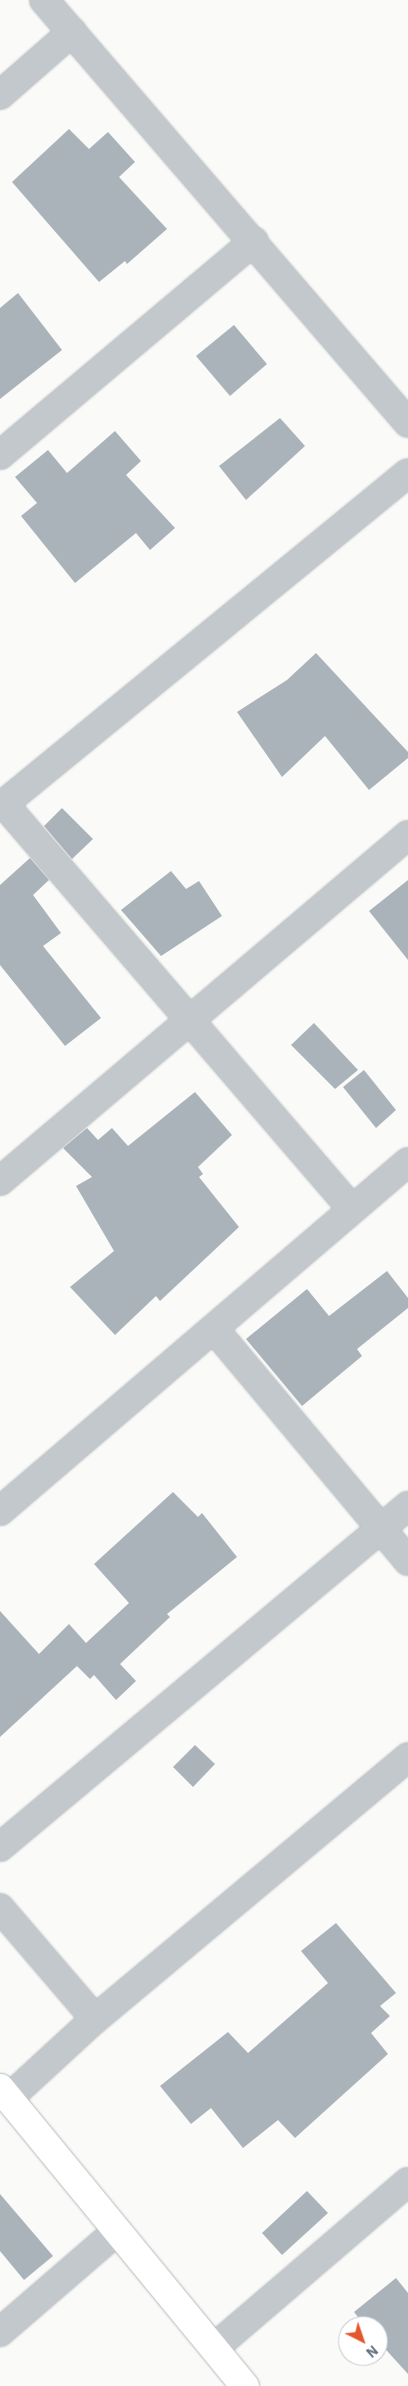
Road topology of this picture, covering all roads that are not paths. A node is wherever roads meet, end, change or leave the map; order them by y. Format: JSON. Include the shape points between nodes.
{"nodes":[{"id":1,"x":44,"y":0,"type":"edge"},
{"id":2,"x":72,"y":32,"type":"junction"},
{"id":3,"x":0,"y":95,"type":"edge"},
{"id":4,"x":254,"y":241,"type":"junction"},
{"id":5,"x":408,"y":423,"type":"edge"},
{"id":6,"x":0,"y":456,"type":"edge"},
{"id":7,"x":408,"y":473,"type":"edge"},
{"id":8,"x":2,"y":805,"type":"edge"},
{"id":9,"x":408,"y":835,"type":"edge"},
{"id":10,"x":191,"y":1023,"type":"junction"},
{"id":11,"x":408,"y":1162,"type":"edge"},
{"id":12,"x":0,"y":1182,"type":"edge"},
{"id":13,"x":352,"y":1209,"type":"junction"},
{"id":14,"x":215,"y":1330,"type":"junction"},
{"id":15,"x":408,"y":1506,"type":"edge"},
{"id":16,"x":0,"y":1511,"type":"edge"},
{"id":17,"x":381,"y":1529,"type":"junction"},
{"id":18,"x":408,"y":1561,"type":"edge"},
{"id":19,"x":408,"y":1757,"type":"edge"},
{"id":20,"x":0,"y":1847,"type":"edge"},
{"id":21,"x":0,"y":1908,"type":"edge"},
{"id":22,"x":95,"y":2018,"type":"junction"},
{"id":23,"x":4,"y":2093,"type":"edge"},
{"id":24,"x":408,"y":2182,"type":"edge"},
{"id":25,"x":116,"y":2232,"type":"junction"},
{"id":26,"x":0,"y":2332,"type":"edge"},
{"id":27,"x":214,"y":2348,"type":"junction"},
{"id":28,"x":245,"y":2386,"type":"edge"}],
"edges":[{"from":1,"to":2,"type":"street"},
{"from":2,"to":3,"type":"street"},
{"from":2,"to":4,"type":"street"},
{"from":4,"to":5,"type":"street"},
{"from":4,"to":6,"type":"street"},
{"from":7,"to":8,"type":"street"},
{"from":8,"to":10,"type":"street"},
{"from":9,"to":10,"type":"street"},
{"from":10,"to":12,"type":"street"},
{"from":10,"to":13,"type":"street"},
{"from":11,"to":13,"type":"street"},
{"from":13,"to":14,"type":"street"},
{"from":14,"to":16,"type":"street"},
{"from":14,"to":17,"type":"street"},
{"from":15,"to":17,"type":"street"},
{"from":17,"to":18,"type":"street"},
{"from":17,"to":20,"type":"street"},
{"from":19,"to":22,"type":"street"},
{"from":21,"to":22,"type":"street"},
{"from":22,"to":23,"type":"street"},
{"from":23,"to":25,"type":"highway"},
{"from":24,"to":27,"type":"street"},
{"from":25,"to":26,"type":"street"},
{"from":25,"to":27,"type":"highway"},
{"from":27,"to":28,"type":"highway"}]}
